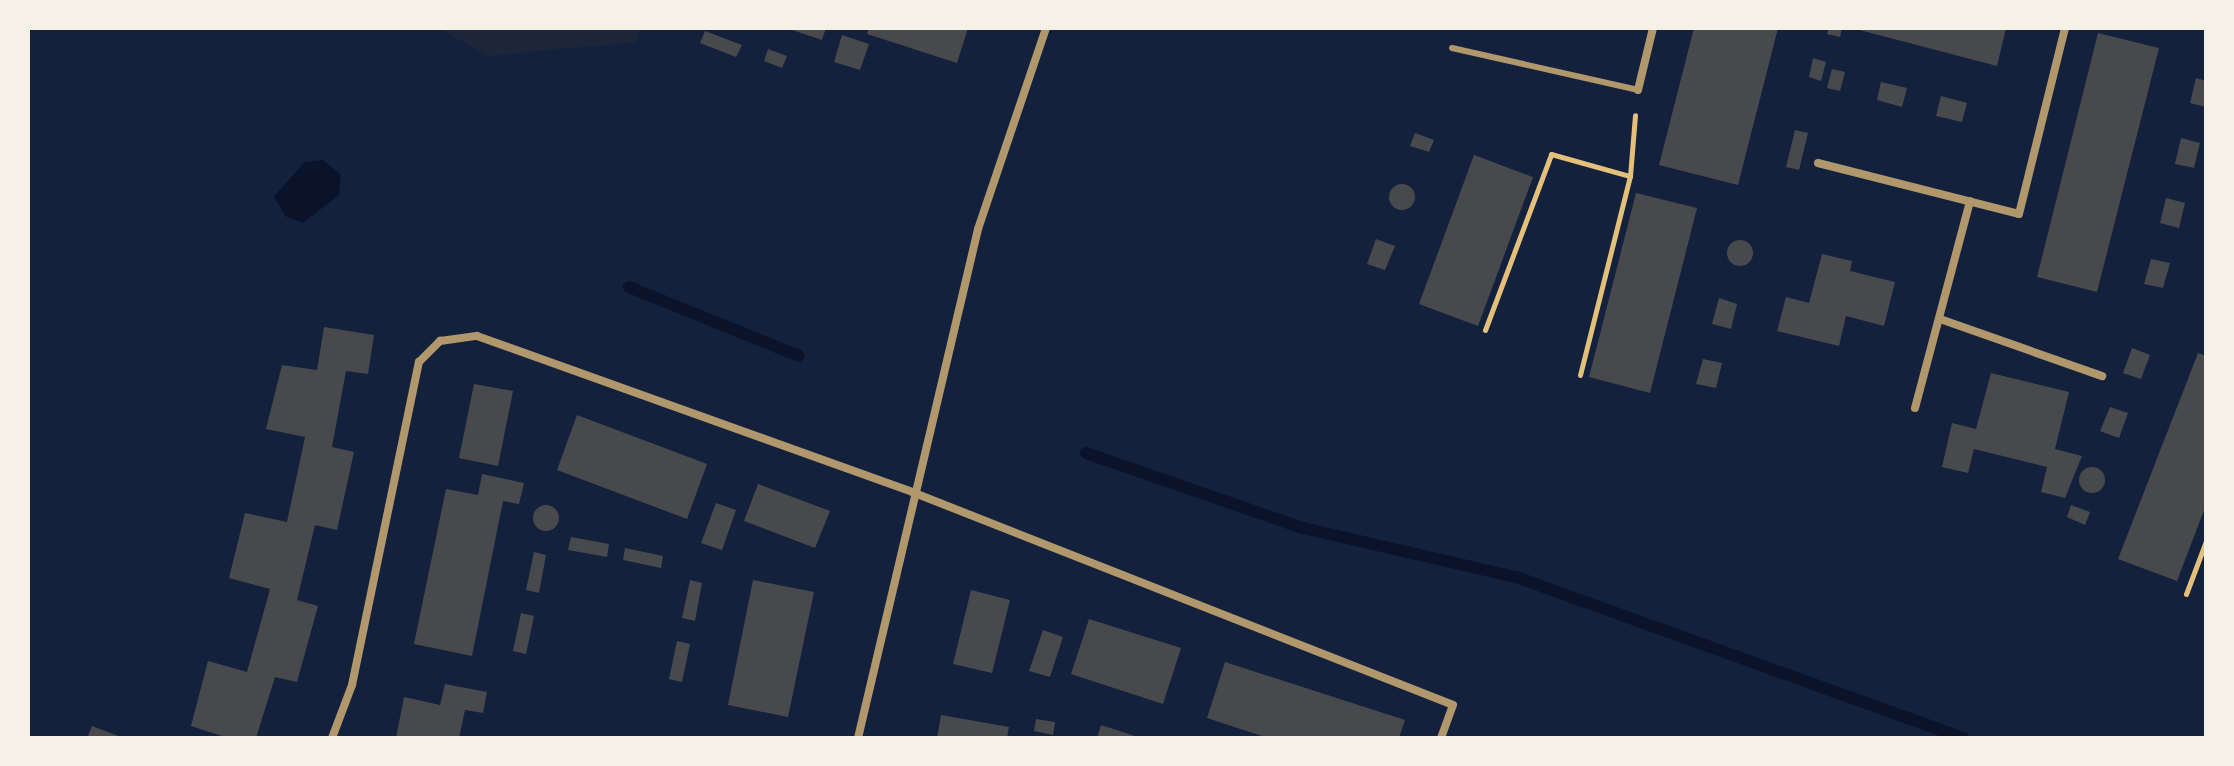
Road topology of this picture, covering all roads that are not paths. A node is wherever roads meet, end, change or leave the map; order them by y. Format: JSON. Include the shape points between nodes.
{"nodes":[{"id":1,"x":1046,"y":28,"type":"edge"},
{"id":2,"x":1653,"y":28,"type":"edge"},
{"id":3,"x":2065,"y":28,"type":"edge"},
{"id":4,"x":1452,"y":48,"type":"dead end"},
{"id":5,"x":1638,"y":90,"type":"joint"},
{"id":6,"x":1818,"y":163,"type":"dead end"},
{"id":7,"x":1970,"y":201,"type":"junction"},
{"id":8,"x":1940,"y":319,"type":"junction"},
{"id":9,"x":2102,"y":376,"type":"dead end"},
{"id":10,"x":1915,"y":408,"type":"dead end"},
{"id":11,"x":912,"y":492,"type":"junction"},
{"id":12,"x":332,"y":738,"type":"edge"},
{"id":13,"x":858,"y":738,"type":"edge"},
{"id":14,"x":1441,"y":738,"type":"edge"}],
"edges":[{"from":1,"to":11,"type":"street","via":[[978,229]]},
{"from":2,"to":5,"type":"street"},
{"from":3,"to":7,"type":"street","via":[[2019,214]]},
{"from":4,"to":5,"type":"lane"},
{"from":6,"to":7,"type":"street"},
{"from":7,"to":8,"type":"street"},
{"from":8,"to":9,"type":"street"},
{"from":8,"to":10,"type":"street"},
{"from":11,"to":12,"type":"street","via":[[477,336],[440,341],[419,362],[352,685]]},
{"from":11,"to":13,"type":"street"},
{"from":11,"to":14,"type":"street","via":[[1453,705]]}]}
